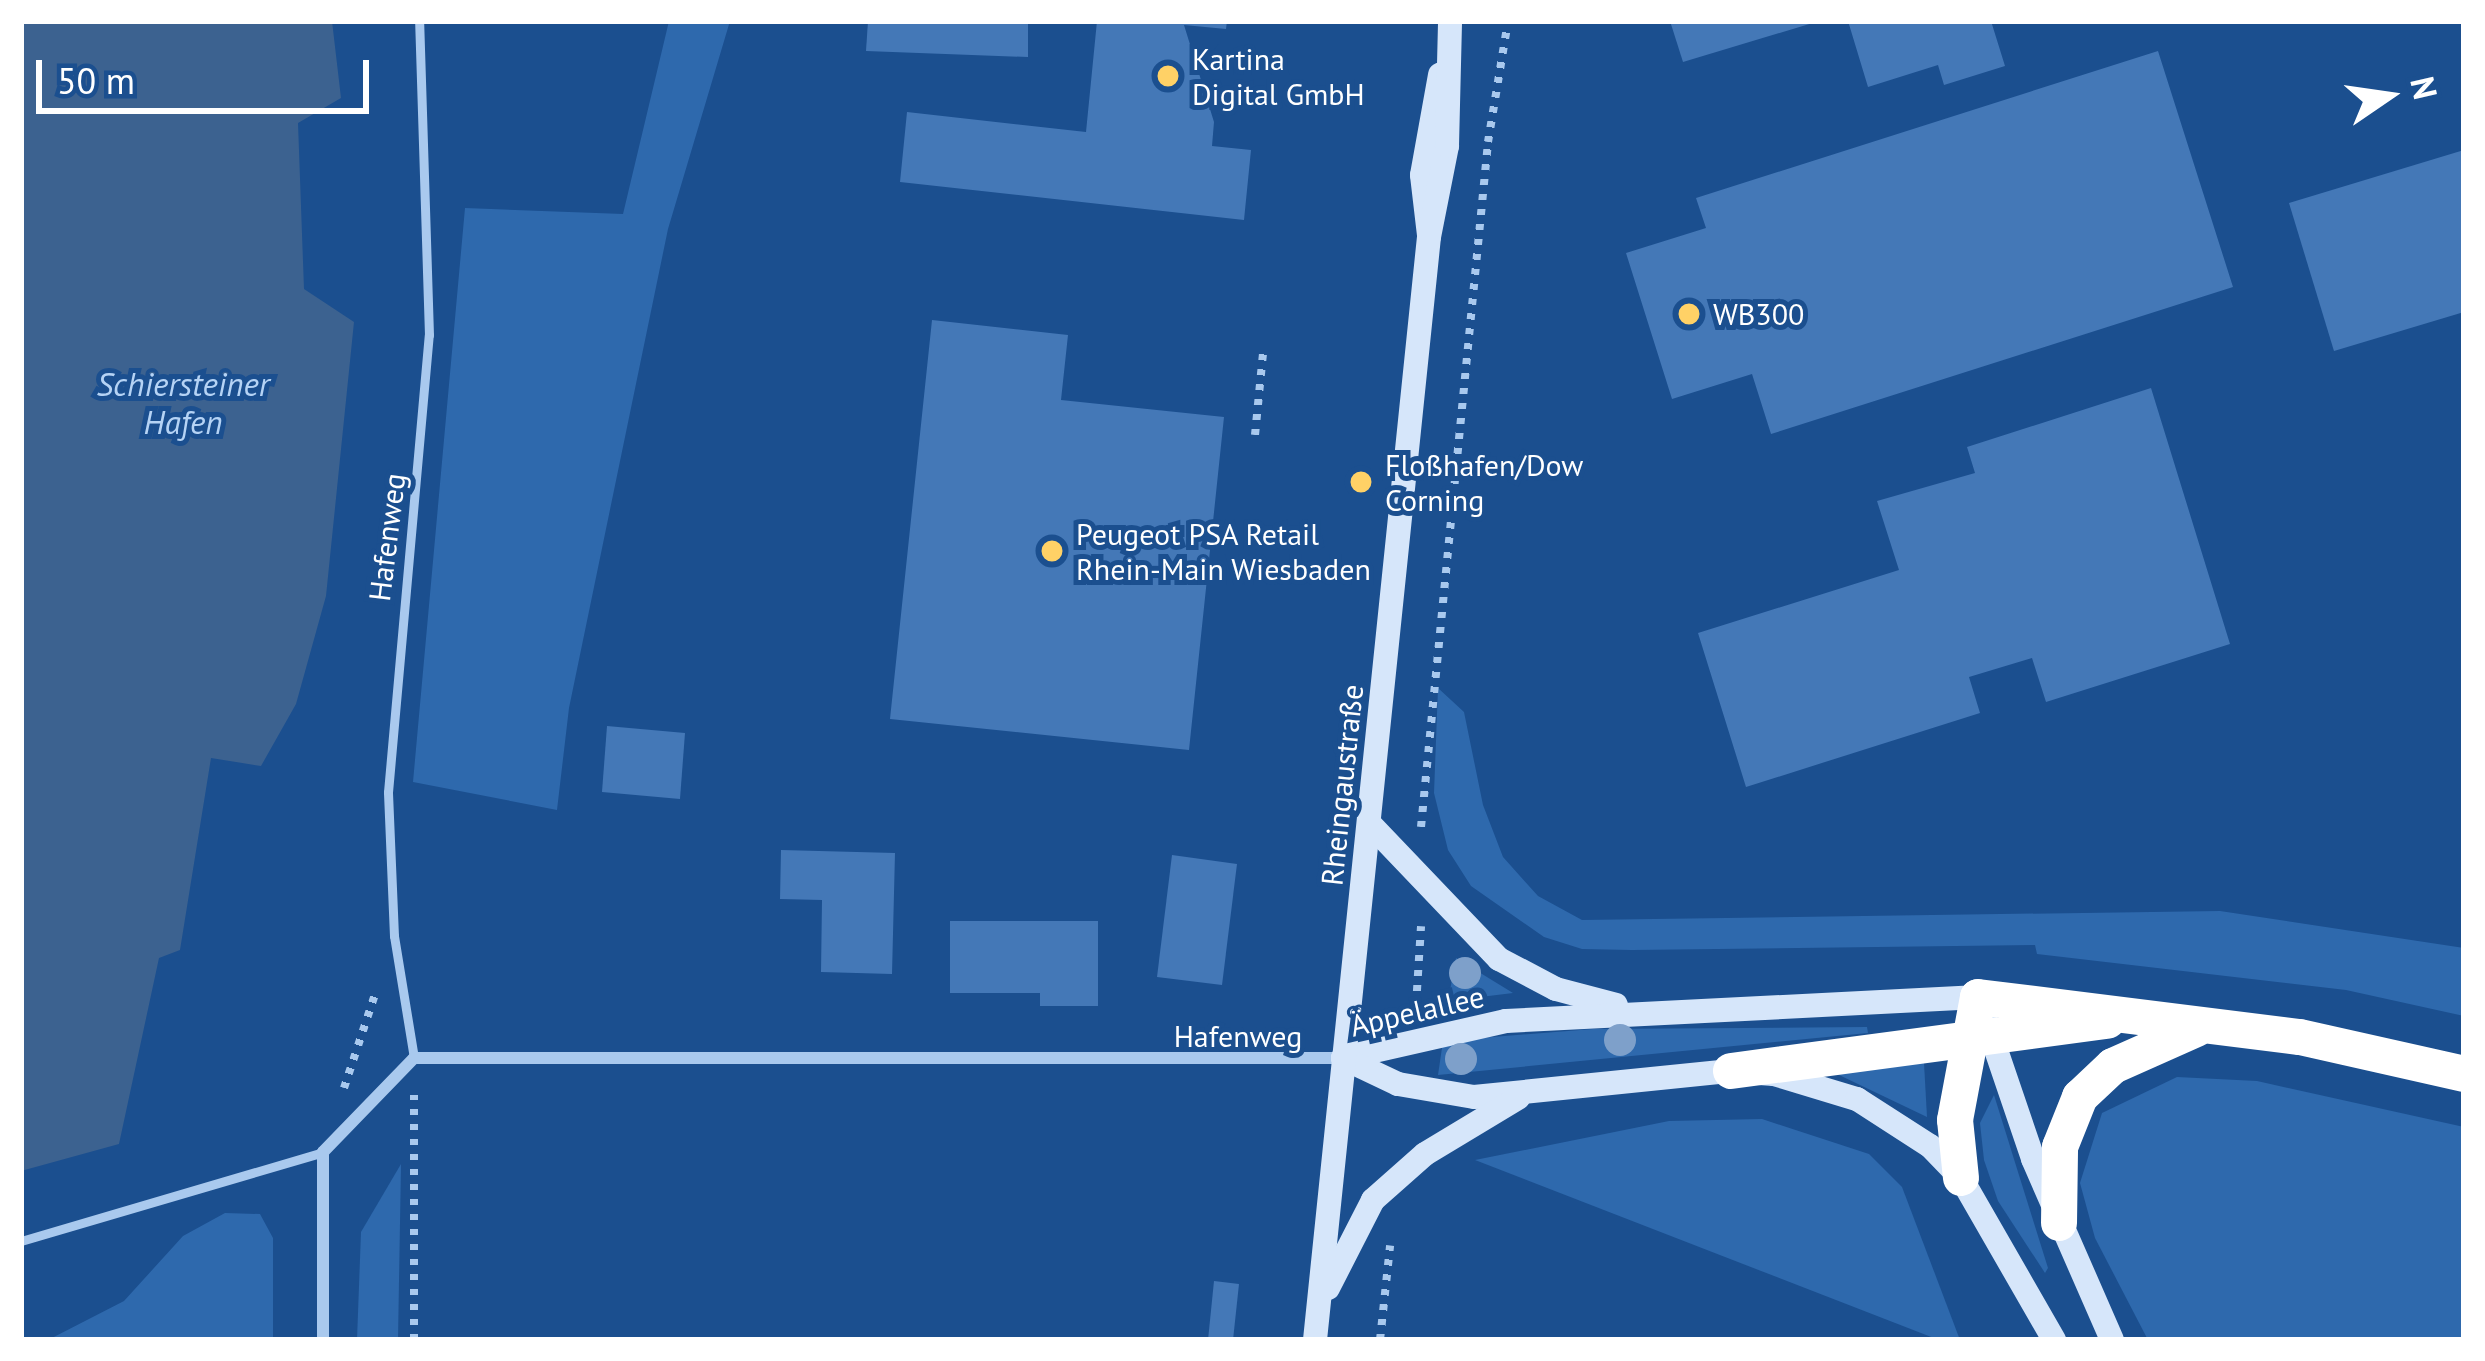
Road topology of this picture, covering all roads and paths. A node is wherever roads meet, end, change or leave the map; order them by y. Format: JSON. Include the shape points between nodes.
{"nodes":[{"id":1,"x":419,"y":21,"type":"edge"},
{"id":2,"x":1450,"y":21,"type":"edge"},
{"id":3,"x":1508,"y":21,"type":"edge"},
{"id":4,"x":1263,"y":353,"type":"dead end"},
{"id":5,"x":1255,"y":435,"type":"dead end"},
{"id":6,"x":1421,"y":818,"type":"dead end"},
{"id":7,"x":1369,"y":823,"type":"junction"},
{"id":8,"x":1421,"y":934,"type":"dead end"},
{"id":9,"x":394,"y":936,"type":"junction"},
{"id":10,"x":1417,"y":994,"type":"dead end"},
{"id":11,"x":1978,"y":997,"type":"junction"},
{"id":12,"x":1631,"y":1009,"type":"junction"},
{"id":13,"x":2126,"y":1018,"type":"junction"},
{"id":14,"x":2213,"y":1025,"type":"junction"},
{"id":15,"x":1982,"y":1042,"type":"junction"},
{"id":16,"x":414,"y":1058,"type":"junction"},
{"id":17,"x":1343,"y":1058,"type":"junction"},
{"id":18,"x":1731,"y":1071,"type":"junction"},
{"id":19,"x":2464,"y":1074,"type":"edge"},
{"id":20,"x":1519,"y":1098,"type":"junction"},
{"id":21,"x":323,"y":1152,"type":"junction"},
{"id":22,"x":1961,"y":1178,"type":"junction"},
{"id":23,"x":2059,"y":1223,"type":"junction"},
{"id":24,"x":1391,"y":1236,"type":"dead end"},
{"id":25,"x":21,"y":1241,"type":"edge"},
{"id":26,"x":1317,"y":1312,"type":"junction"},
{"id":27,"x":323,"y":1340,"type":"edge"},
{"id":28,"x":414,"y":1340,"type":"edge"},
{"id":29,"x":1315,"y":1340,"type":"edge"},
{"id":30,"x":1380,"y":1340,"type":"edge"},
{"id":31,"x":2054,"y":1340,"type":"edge"},
{"id":32,"x":2112,"y":1340,"type":"edge"}],
"edges":[{"from":1,"to":9,"type":"lane","name":"Hafenweg","via":[[429,335],[390,728]]},
{"from":2,"to":7,"type":"main road","name":"Rheingaustraße","via":[[1423,162],[1429,237]]},
{"from":3,"to":6,"type":"path","via":[[1488,142]]},
{"from":4,"to":5,"type":"path"},
{"from":7,"to":12,"type":"main road","via":[[1499,959],[1556,989]]},
{"from":7,"to":17,"type":"main road","name":"Rheingaustraße"},
{"from":8,"to":10,"type":"path"},
{"from":9,"to":16,"type":"lane","name":"Hafenweg"},
{"from":9,"to":21,"type":"path"},
{"from":11,"to":12,"type":"main road","name":"Äppelallee"},
{"from":11,"to":13,"type":"highway"},
{"from":11,"to":15,"type":"highway"},
{"from":12,"to":17,"type":"main road","name":"Äppelallee","via":[[1452,1029]]},
{"from":13,"to":14,"type":"highway"},
{"from":13,"to":15,"type":"highway"},
{"from":14,"to":19,"type":"highway","via":[[2359,1047]]},
{"from":14,"to":23,"type":"highway","via":[[2133,1054],[2080,1097],[2060,1147]]},
{"from":15,"to":18,"type":"highway"},
{"from":15,"to":22,"type":"highway","via":[[1954,1120]]},
{"from":15,"to":23,"type":"main road"},
{"from":16,"to":17,"type":"street","name":"Hafenweg"},
{"from":16,"to":21,"type":"street"},
{"from":16,"to":28,"type":"path"},
{"from":17,"to":20,"type":"main road","name":"Äppelallee","via":[[1405,1086]]},
{"from":17,"to":26,"type":"main road","name":"Rheingaustraße"},
{"from":18,"to":20,"type":"main road","name":"Äppelallee"},
{"from":18,"to":22,"type":"main road","name":"Äppelallee","via":[[1774,1074],[1857,1099],[1930,1146]]},
{"from":20,"to":26,"type":"main road","via":[[1425,1154],[1373,1200]]},
{"from":21,"to":25,"type":"lane"},
{"from":21,"to":27,"type":"street"},
{"from":22,"to":31,"type":"main road","name":"Äppelallee"},
{"from":23,"to":32,"type":"main road"},
{"from":24,"to":30,"type":"path"},
{"from":26,"to":29,"type":"main road","name":"Rheingaustraße"}]}
